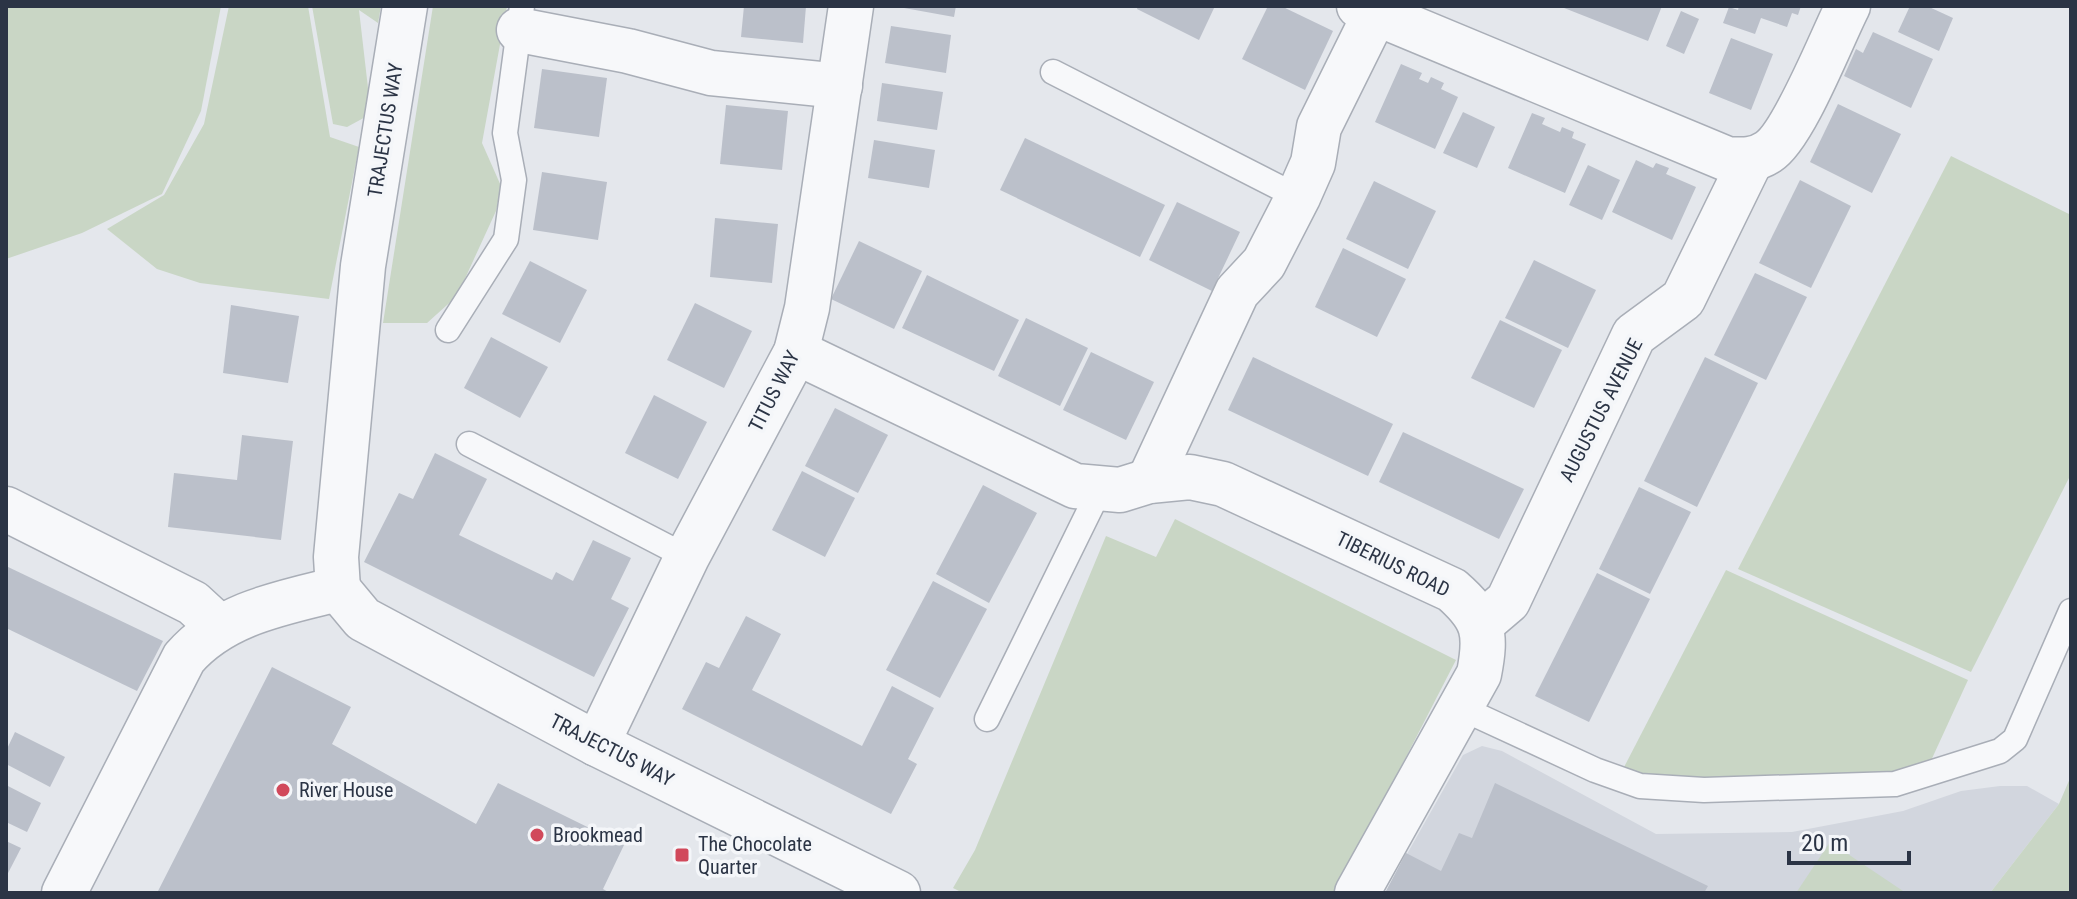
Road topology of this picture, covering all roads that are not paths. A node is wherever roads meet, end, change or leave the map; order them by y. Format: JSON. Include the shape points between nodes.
{"nodes":[{"id":1,"x":405,"y":6,"type":"edge"},
{"id":2,"x":851,"y":6,"type":"edge"},
{"id":3,"x":1848,"y":6,"type":"edge"},
{"id":4,"x":1367,"y":10,"type":"edge"},
{"id":5,"x":521,"y":18,"type":"edge"},
{"id":6,"x":1053,"y":72,"type":"dead end"},
{"id":7,"x":840,"y":86,"type":"junction"},
{"id":8,"x":1751,"y":160,"type":"junction"},
{"id":9,"x":1298,"y":197,"type":"junction"},
{"id":10,"x":448,"y":330,"type":"dead end"},
{"id":11,"x":796,"y":352,"type":"junction"},
{"id":12,"x":469,"y":444,"type":"dead end"},
{"id":13,"x":1149,"y":481,"type":"junction"},
{"id":14,"x":1100,"y":489,"type":"junction"},
{"id":15,"x":6,"y":509,"type":"edge"},
{"id":16,"x":687,"y":557,"type":"junction"},
{"id":17,"x":338,"y":589,"type":"junction"},
{"id":18,"x":2071,"y":611,"type":"edge"},
{"id":19,"x":1481,"y":624,"type":"junction"},
{"id":20,"x":218,"y":626,"type":"junction"},
{"id":21,"x":1461,"y":708,"type":"junction"},
{"id":22,"x":987,"y":719,"type":"dead end"},
{"id":23,"x":597,"y":744,"type":"junction"},
{"id":24,"x":64,"y":893,"type":"edge"},
{"id":25,"x":898,"y":893,"type":"edge"},
{"id":26,"x":1357,"y":893,"type":"edge"}],
"edges":[{"from":1,"to":17,"type":"street","name":"TRAJECTUS WAY","via":[[363,266],[336,557]]},
{"from":2,"to":7,"type":"street","name":"TITUS WAY"},
{"from":3,"to":8,"type":"street","name":"AUGUSTUS AVENUE","via":[[1786,133],[1771,151]]},
{"from":4,"to":8,"type":"street","via":[[1727,159]]},
{"from":4,"to":9,"type":"street","via":[[1319,127],[1313,163]]},
{"from":5,"to":7,"type":"street","via":[[711,73]]},
{"from":5,"to":10,"type":"lane","via":[[505,133],[514,180],[506,239]]},
{"from":6,"to":9,"type":"lane"},
{"from":7,"to":11,"type":"street","name":"TITUS WAY"},
{"from":8,"to":19,"type":"street","name":"AUGUSTUS AVENUE","via":[[1683,299],[1634,335],[1508,601]]},
{"from":9,"to":13,"type":"street","via":[[1264,263],[1237,292]]},
{"from":11,"to":14,"type":"street","name":"TIBERIUS ROAD","via":[[1075,486]]},
{"from":11,"to":16,"type":"street","name":"TITUS WAY"},
{"from":12,"to":16,"type":"lane"},
{"from":13,"to":14,"type":"street","name":"TIBERIUS ROAD","via":[[1120,490]]},
{"from":13,"to":19,"type":"street","name":"TIBERIUS ROAD","via":[[1190,477],[1223,484],[1452,590]]},
{"from":14,"to":22,"type":"lane"},
{"from":15,"to":20,"type":"street","via":[[193,603]]},
{"from":16,"to":23,"type":"street","name":"TITUS WAY"},
{"from":17,"to":20,"type":"street"},
{"from":17,"to":23,"type":"street","name":"TRAJECTUS WAY","via":[[363,619]]},
{"from":18,"to":21,"type":"lane","via":[[2015,739],[2000,751],[1895,784],[1704,790],[1640,786]]},
{"from":19,"to":21,"type":"street","via":[[1479,674]]},
{"from":20,"to":24,"type":"street","via":[[184,658]]},
{"from":21,"to":26,"type":"street"},
{"from":23,"to":25,"type":"street","name":"TRAJECTUS WAY"}]}
